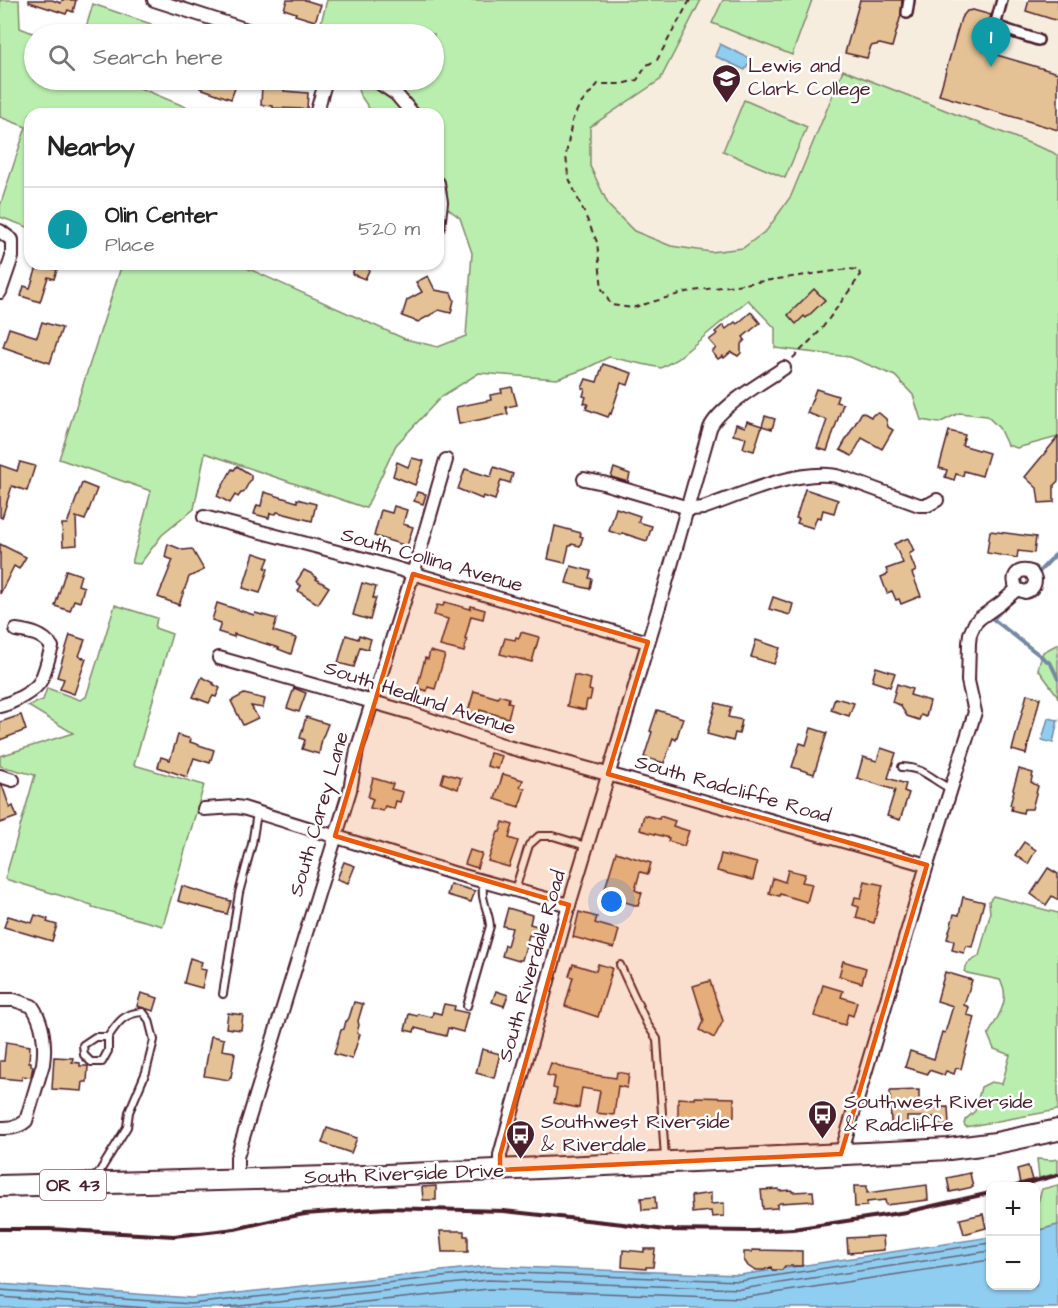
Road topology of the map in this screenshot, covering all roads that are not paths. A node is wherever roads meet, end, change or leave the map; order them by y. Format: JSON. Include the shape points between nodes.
{"nodes":[{"id":1,"x":154,"y":0,"type":"edge"},
{"id":2,"x":909,"y":0,"type":"edge"},
{"id":3,"x":1002,"y":0,"type":"edge"},
{"id":4,"x":907,"y":13,"type":"dead end"},
{"id":5,"x":229,"y":24,"type":"edge"},
{"id":6,"x":1038,"y":40,"type":"dead end"},
{"id":7,"x":323,"y":90,"type":"edge"},
{"id":8,"x":390,"y":90,"type":"edge"},
{"id":9,"x":318,"y":108,"type":"edge"},
{"id":10,"x":408,"y":108,"type":"edge"},
{"id":11,"x":0,"y":231,"type":"edge"},
{"id":12,"x":0,"y":292,"type":"edge"},
{"id":13,"x":784,"y":368,"type":"road end"},
{"id":14,"x":446,"y":460,"type":"dead end"},
{"id":15,"x":584,"y":479,"type":"dead end"},
{"id":16,"x":938,"y":500,"type":"dead end"},
{"id":17,"x":687,"y":508,"type":"junction"},
{"id":18,"x":204,"y":517,"type":"dead end"},
{"id":19,"x":412,"y":574,"type":"junction"},
{"id":20,"x":1017,"y":589,"type":"dead end"},
{"id":21,"x":16,"y":630,"type":"dead end"},
{"id":22,"x":648,"y":642,"type":"junction"},
{"id":23,"x":219,"y":658,"type":"dead end"},
{"id":24,"x":372,"y":701,"type":"junction"},
{"id":25,"x":0,"y":706,"type":"edge"},
{"id":26,"x":902,"y":767,"type":"dead end"},
{"id":27,"x":608,"y":774,"type":"junction"},
{"id":28,"x":0,"y":776,"type":"edge"},
{"id":29,"x":13,"y":780,"type":"dead end"},
{"id":30,"x":951,"y":790,"type":"junction"},
{"id":31,"x":204,"y":809,"type":"dead end"},
{"id":32,"x":257,"y":812,"type":"junction"},
{"id":33,"x":335,"y":836,"type":"junction"},
{"id":34,"x":586,"y":846,"type":"junction"},
{"id":35,"x":927,"y":865,"type":"junction"},
{"id":36,"x":484,"y":881,"type":"junction"},
{"id":37,"x":515,"y":890,"type":"junction"},
{"id":38,"x":569,"y":905,"type":"junction"},
{"id":39,"x":620,"y":965,"type":"dead end"},
{"id":40,"x":223,"y":994,"type":"dead end"},
{"id":41,"x":0,"y":1000,"type":"edge"},
{"id":42,"x":466,"y":1006,"type":"dead end"},
{"id":43,"x":108,"y":1037,"type":"junction"},
{"id":44,"x":0,"y":1128,"type":"edge"},
{"id":45,"x":1058,"y":1130,"type":"edge"},
{"id":46,"x":841,"y":1154,"type":"junction"},
{"id":47,"x":665,"y":1162,"type":"junction"},
{"id":48,"x":500,"y":1170,"type":"junction"},
{"id":49,"x":237,"y":1180,"type":"junction"},
{"id":50,"x":92,"y":1184,"type":"junction"},
{"id":51,"x":0,"y":1186,"type":"edge"}],
"edges":[{"from":1,"to":5,"type":"street"},
{"from":2,"to":4,"type":"street"},
{"from":3,"to":6,"type":"street","via":[[995,26]]},
{"from":7,"to":9,"type":"street"},
{"from":8,"to":10,"type":"street"},
{"from":11,"to":12,"type":"street","via":[[12,240],[12,258]]},
{"from":13,"to":17,"type":"street","name":"South Radcliffe Road","via":[[723,410],[713,422]]},
{"from":14,"to":19,"type":"street","name":"South Carey Lane"},
{"from":15,"to":17,"type":"street"},
{"from":16,"to":17,"type":"street","via":[[919,505],[848,479],[822,475],[784,480],[703,508]]},
{"from":17,"to":22,"type":"street","name":"South Radcliffe Road"},
{"from":18,"to":19,"type":"street","name":"South Collina Avenue"},
{"from":19,"to":22,"type":"street","name":"South Collina Avenue"},
{"from":19,"to":24,"type":"street","name":"South Carey Lane"},
{"from":20,"to":30,"type":"street","via":[[980,618],[970,634],[968,681],[975,712]]},
{"from":21,"to":25,"type":"street","via":[[41,636],[52,647],[40,682]]},
{"from":22,"to":27,"type":"street","name":"South Radcliffe Road"},
{"from":23,"to":24,"type":"street","name":"South Hedlund Avenue"},
{"from":24,"to":27,"type":"street","name":"South Hedlund Avenue","via":[[508,747]]},
{"from":24,"to":33,"type":"street","name":"South Carey Lane"},
{"from":26,"to":30,"type":"lane","via":[[924,772]]},
{"from":27,"to":34,"type":"street","name":"South Riverdale Road"},
{"from":27,"to":35,"type":"street","name":"South Radcliffe Road"},
{"from":28,"to":29,"type":"street"},
{"from":30,"to":35,"type":"street"},
{"from":31,"to":32,"type":"street","via":[[236,807]]},
{"from":32,"to":33,"type":"street"},
{"from":32,"to":40,"type":"lane"},
{"from":33,"to":36,"type":"street"},
{"from":33,"to":49,"type":"street","name":"South Carey Lane","via":[[237,1157]]},
{"from":34,"to":37,"type":"lane","via":[[539,836],[529,845]]},
{"from":34,"to":38,"type":"street","name":"South Riverdale Road"},
{"from":35,"to":46,"type":"street"},
{"from":36,"to":37,"type":"street"},
{"from":36,"to":42,"type":"lane","via":[[482,894],[490,926]]},
{"from":37,"to":38,"type":"street"},
{"from":38,"to":48,"type":"street","name":"South Riverdale Road","via":[[500,1155]]},
{"from":39,"to":47,"type":"lane","via":[[657,1039]]},
{"from":41,"to":44,"type":"street","via":[[32,1006],[40,1022],[44,1054],[26,1121],[20,1126]]},
{"from":43,"to":43,"type":"lane","via":[[95,1037],[83,1045],[84,1055],[91,1062],[102,1062],[108,1051]]},
{"from":43,"to":50,"type":"lane","via":[[120,1020],[143,1012],[154,1040],[126,1127]]},
{"from":45,"to":46,"type":"main road","name":"South Riverside Drive","number":"OR 43","via":[[949,1149]]},
{"from":46,"to":47,"type":"main road","name":"South Riverside Drive","number":"OR 43"},
{"from":47,"to":48,"type":"main road","name":"South Riverside Drive","number":"OR 43"},
{"from":48,"to":49,"type":"main road","name":"South Riverside Drive","number":"OR 43"},
{"from":49,"to":50,"type":"main road","name":"South Riverside Drive","number":"OR 43"},
{"from":50,"to":51,"type":"main road","name":"South Riverside Drive","number":"OR 43"}]}
